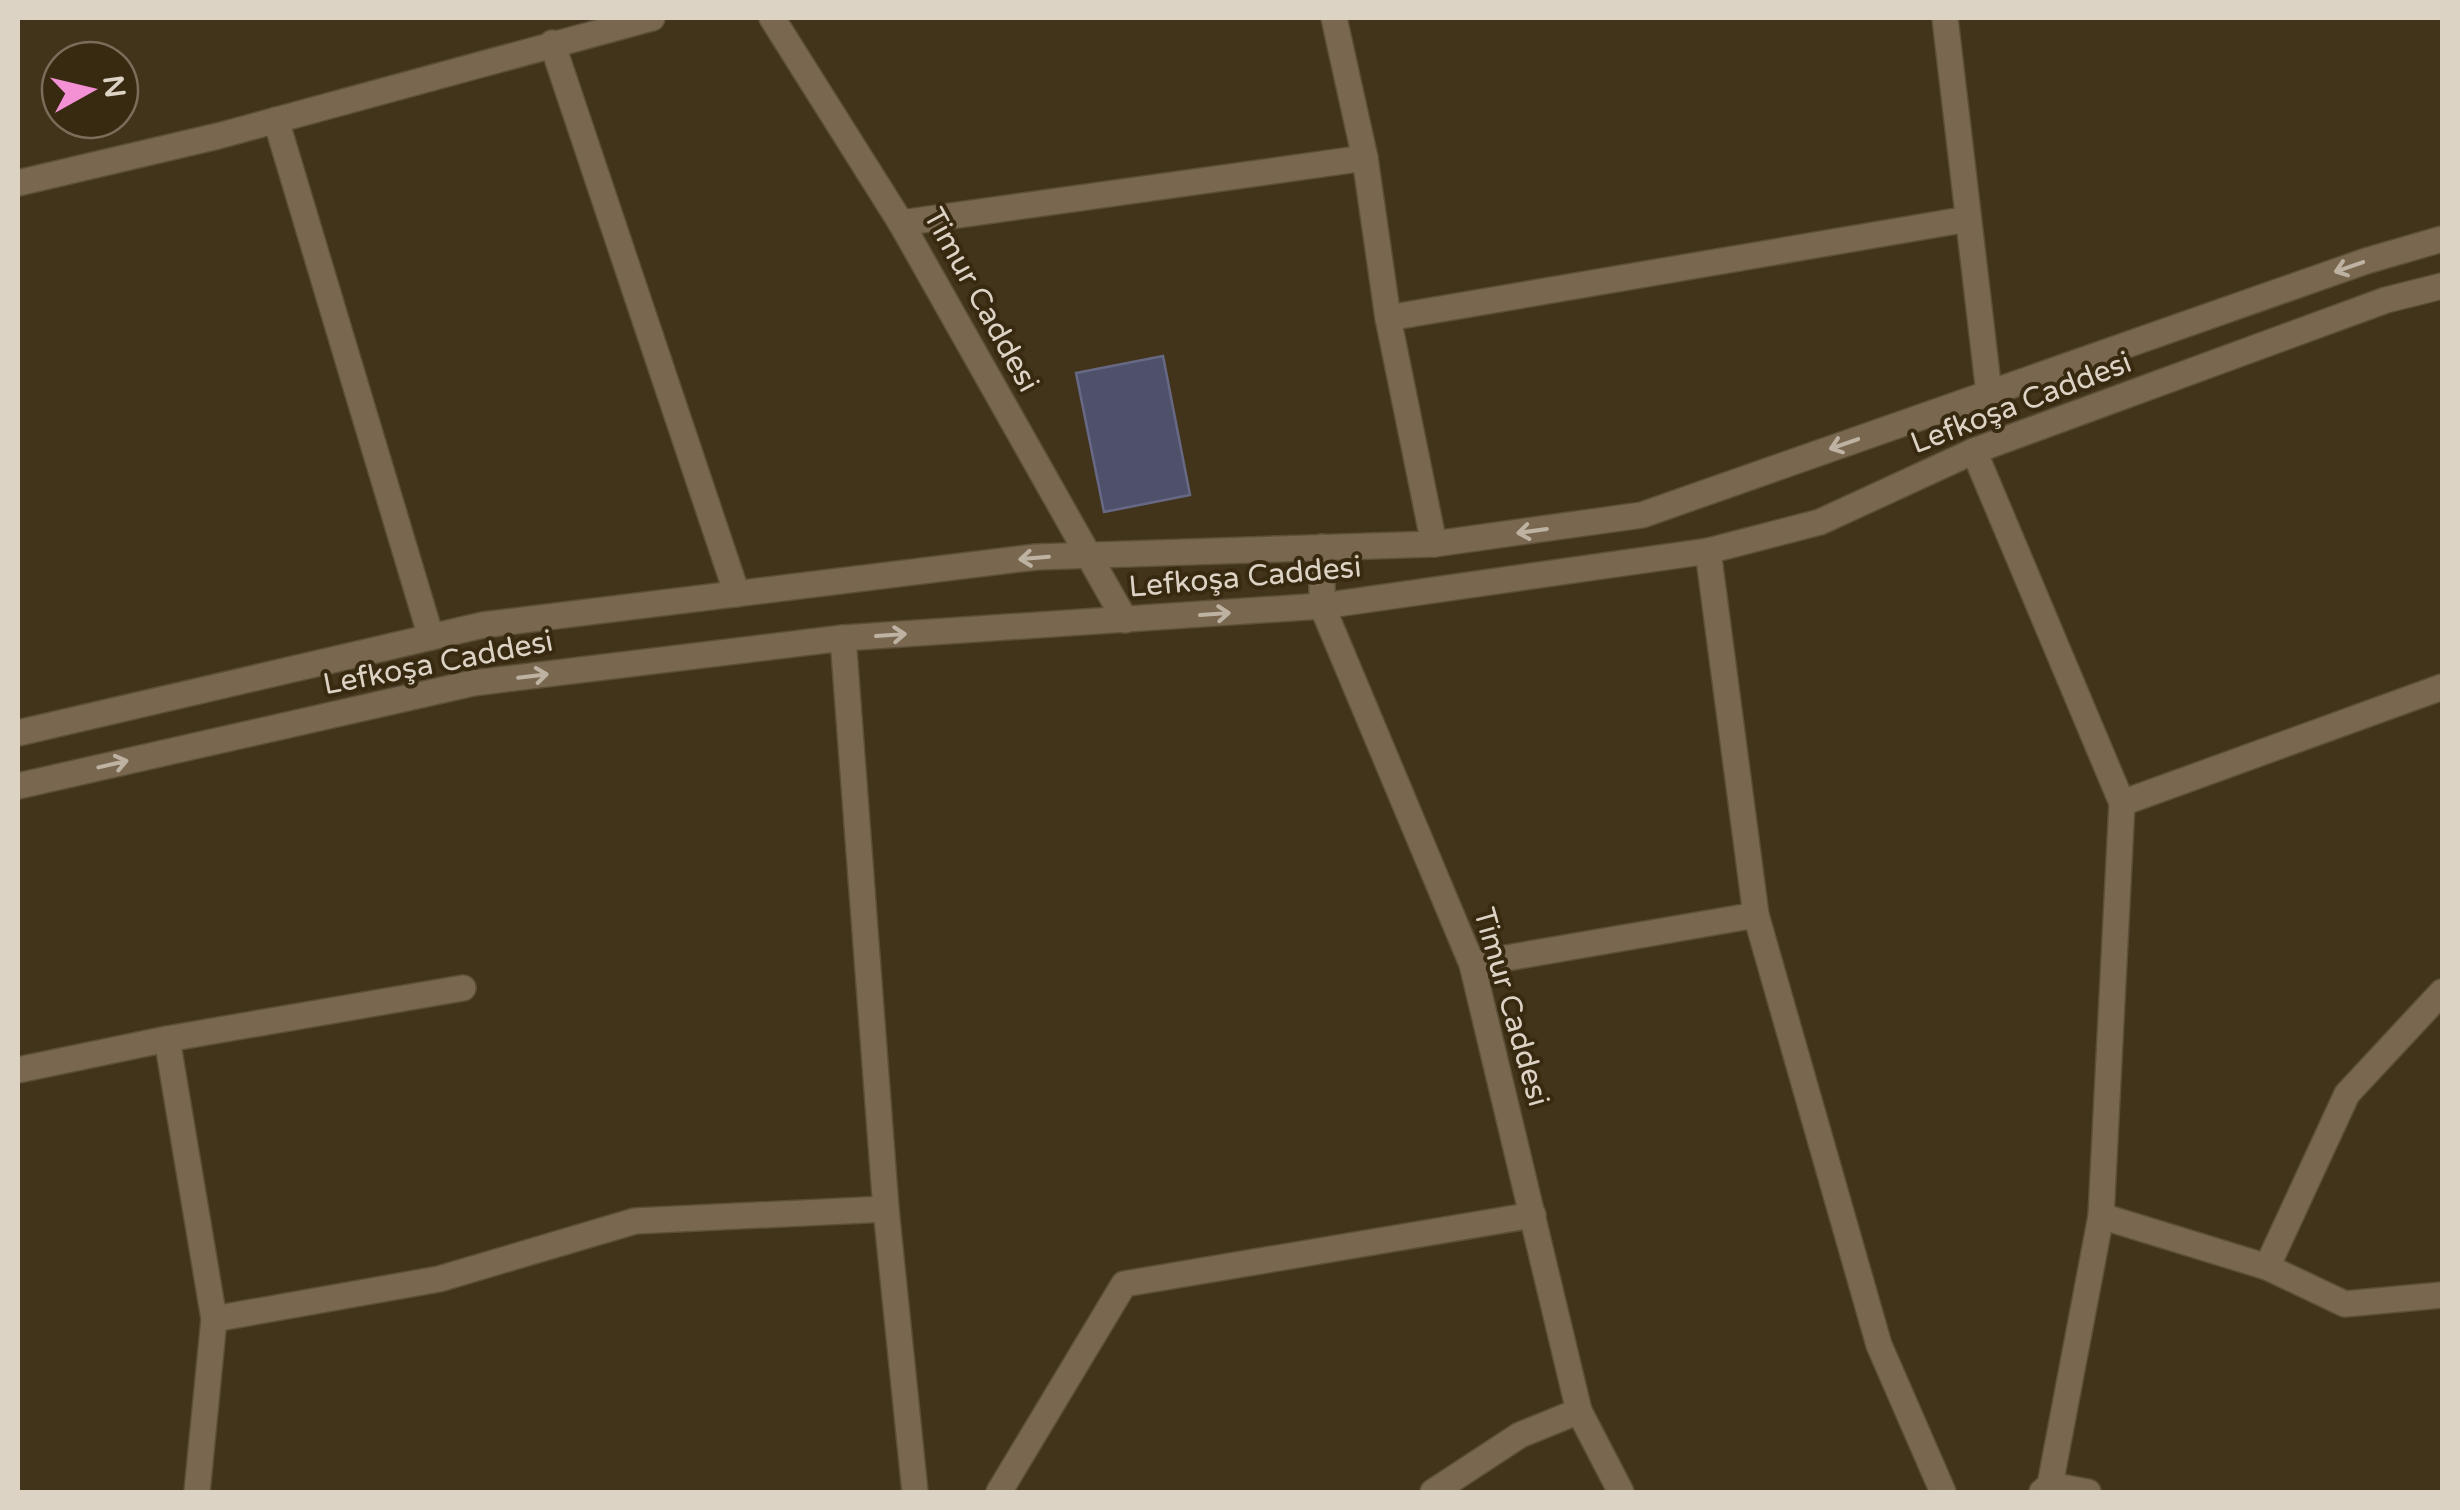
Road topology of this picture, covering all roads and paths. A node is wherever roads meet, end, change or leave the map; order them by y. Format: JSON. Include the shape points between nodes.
{"nodes":[{"id":1,"x":652,"y":18,"type":"edge"},
{"id":2,"x":772,"y":18,"type":"edge"},
{"id":3,"x":1334,"y":18,"type":"edge"},
{"id":4,"x":1945,"y":18,"type":"edge"},
{"id":5,"x":552,"y":43,"type":"junction"},
{"id":6,"x":276,"y":120,"type":"junction"},
{"id":7,"x":1365,"y":158,"type":"junction"},
{"id":8,"x":18,"y":183,"type":"edge"},
{"id":9,"x":1968,"y":219,"type":"junction"},
{"id":10,"x":902,"y":223,"type":"junction"},
{"id":11,"x":2442,"y":239,"type":"edge"},
{"id":12,"x":2442,"y":286,"type":"edge"},
{"id":13,"x":1388,"y":318,"type":"junction"},
{"id":14,"x":1989,"y":393,"type":"junction"},
{"id":15,"x":1974,"y":452,"type":"junction"},
{"id":16,"x":1434,"y":544,"type":"junction"},
{"id":17,"x":1322,"y":547,"type":"junction"},
{"id":18,"x":1708,"y":551,"type":"junction"},
{"id":19,"x":1089,"y":555,"type":"junction"},
{"id":20,"x":736,"y":594,"type":"junction"},
{"id":21,"x":1322,"y":606,"type":"junction"},
{"id":22,"x":1125,"y":620,"type":"junction"},
{"id":23,"x":430,"y":637,"type":"junction"},
{"id":24,"x":842,"y":638,"type":"junction"},
{"id":25,"x":2442,"y":687,"type":"edge"},
{"id":26,"x":18,"y":733,"type":"edge"},
{"id":27,"x":18,"y":786,"type":"edge"},
{"id":28,"x":2122,"y":803,"type":"junction"},
{"id":29,"x":1756,"y":915,"type":"junction"},
{"id":30,"x":1472,"y":964,"type":"junction"},
{"id":31,"x":463,"y":988,"type":"dead end"},
{"id":32,"x":2442,"y":992,"type":"edge"},
{"id":33,"x":167,"y":1039,"type":"junction"},
{"id":34,"x":18,"y":1070,"type":"edge"},
{"id":35,"x":886,"y":1210,"type":"junction"},
{"id":36,"x":1533,"y":1215,"type":"junction"},
{"id":37,"x":2101,"y":1216,"type":"junction"},
{"id":38,"x":2267,"y":1267,"type":"junction"},
{"id":39,"x":2442,"y":1295,"type":"edge"},
{"id":40,"x":214,"y":1319,"type":"junction"},
{"id":41,"x":1578,"y":1411,"type":"junction"},
{"id":42,"x":2046,"y":1489,"type":"edge"},
{"id":43,"x":198,"y":1492,"type":"edge"},
{"id":44,"x":915,"y":1492,"type":"edge"},
{"id":45,"x":998,"y":1492,"type":"edge"},
{"id":46,"x":1433,"y":1492,"type":"edge"},
{"id":47,"x":1621,"y":1492,"type":"edge"},
{"id":48,"x":1943,"y":1492,"type":"edge"},
{"id":49,"x":2088,"y":1492,"type":"edge"}],
"edges":[{"from":1,"to":5,"type":"street"},
{"from":2,"to":10,"type":"street","name":"Timur Caddesi"},
{"from":3,"to":7,"type":"street"},
{"from":4,"to":9,"type":"street"},
{"from":5,"to":6,"type":"street"},
{"from":5,"to":20,"type":"street"},
{"from":6,"to":8,"type":"street"},
{"from":6,"to":23,"type":"street"},
{"from":7,"to":10,"type":"street"},
{"from":7,"to":13,"type":"street"},
{"from":9,"to":13,"type":"street"},
{"from":9,"to":14,"type":"street"},
{"from":10,"to":19,"type":"street","name":"Timur Caddesi"},
{"from":11,"to":14,"type":"street","one_way":true},
{"from":12,"to":15,"type":"street","name":"Lefkoşa Caddesi","via":[[2386,300]]},
{"from":13,"to":16,"type":"street"},
{"from":14,"to":16,"type":"street","one_way":true,"via":[[1642,515]]},
{"from":15,"to":18,"type":"street","name":"Lefkoşa Caddesi","via":[[1820,522]]},
{"from":15,"to":28,"type":"street"},
{"from":16,"to":17,"type":"street"},
{"from":17,"to":19,"type":"street"},
{"from":17,"to":21,"type":"street","name":"Timur Caddesi"},
{"from":18,"to":21,"type":"street","name":"Lefkoşa Caddesi"},
{"from":18,"to":29,"type":"street"},
{"from":19,"to":20,"type":"street","one_way":true},
{"from":19,"to":22,"type":"street","name":"Timur Caddesi"},
{"from":20,"to":23,"type":"street"},
{"from":22,"to":21,"type":"street","name":"Lefkoşa Caddesi","one_way":true},
{"from":21,"to":30,"type":"street","name":"Timur Caddesi"},
{"from":24,"to":22,"type":"street","name":"Lefkoşa Caddesi","one_way":true},
{"from":23,"to":26,"type":"street"},
{"from":27,"to":24,"type":"street","name":"Lefkoşa Caddesi","one_way":true,"via":[[474,683]]},
{"from":24,"to":35,"type":"street"},
{"from":25,"to":28,"type":"street"},
{"from":28,"to":37,"type":"street"},
{"from":29,"to":30,"type":"street"},
{"from":29,"to":48,"type":"street","via":[[1879,1344]]},
{"from":30,"to":36,"type":"street","name":"Timur Caddesi"},
{"from":31,"to":33,"type":"street"},
{"from":32,"to":38,"type":"street","via":[[2347,1094]]},
{"from":33,"to":34,"type":"street"},
{"from":33,"to":40,"type":"street"},
{"from":35,"to":40,"type":"street","via":[[635,1221],[438,1279]]},
{"from":35,"to":44,"type":"street"},
{"from":36,"to":41,"type":"street","name":"Timur Caddesi"},
{"from":36,"to":45,"type":"street","via":[[1124,1284]]},
{"from":37,"to":38,"type":"street"},
{"from":37,"to":42,"type":"street"},
{"from":38,"to":39,"type":"street","via":[[2345,1304]]},
{"from":40,"to":43,"type":"street"},
{"from":41,"to":46,"type":"street","via":[[1520,1435]]},
{"from":41,"to":47,"type":"street","name":"Timur Caddesi"},
{"from":42,"to":49,"type":"street"}]}
